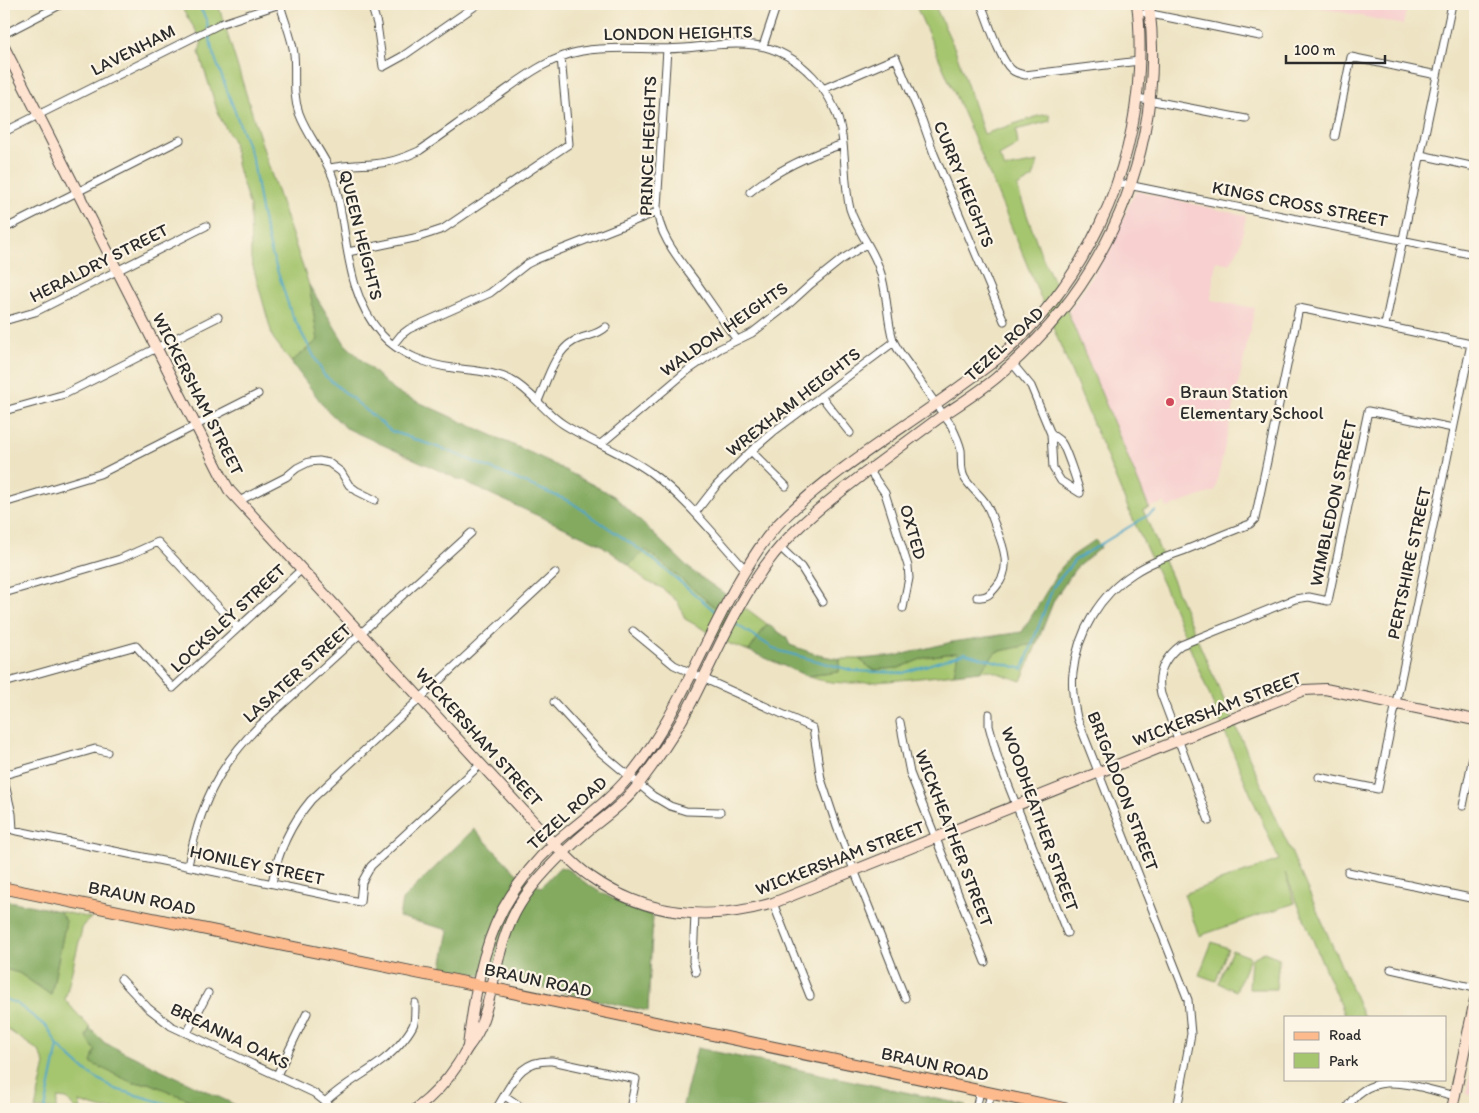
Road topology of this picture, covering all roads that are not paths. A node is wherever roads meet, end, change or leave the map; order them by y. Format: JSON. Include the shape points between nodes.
{"nodes":[{"id":1,"x":62,"y":4,"type":"edge"},
{"id":2,"x":280,"y":4,"type":"edge"},
{"id":3,"x":371,"y":4,"type":"edge"},
{"id":4,"x":478,"y":4,"type":"edge"},
{"id":5,"x":777,"y":4,"type":"edge"},
{"id":6,"x":981,"y":4,"type":"edge"},
{"id":7,"x":1452,"y":4,"type":"edge"},
{"id":8,"x":1137,"y":8,"type":"edge"},
{"id":9,"x":1150,"y":9,"type":"edge"},
{"id":10,"x":4,"y":34,"type":"edge"},
{"id":11,"x":1260,"y":36,"type":"dead end"},
{"id":12,"x":763,"y":46,"type":"junction"},
{"id":13,"x":4,"y":47,"type":"edge"},
{"id":14,"x":666,"y":49,"type":"junction"},
{"id":15,"x":561,"y":57,"type":"junction"},
{"id":16,"x":1139,"y":61,"type":"junction"},
{"id":17,"x":1437,"y":75,"type":"junction"},
{"id":18,"x":823,"y":89,"type":"junction"},
{"id":19,"x":1138,"y":98,"type":"junction"},
{"id":20,"x":1150,"y":101,"type":"junction"},
{"id":21,"x":38,"y":114,"type":"junction"},
{"id":22,"x":1246,"y":119,"type":"dead end"},
{"id":23,"x":4,"y":132,"type":"edge"},
{"id":24,"x":1334,"y":136,"type":"dead end"},
{"id":25,"x":180,"y":140,"type":"dead end"},
{"id":26,"x":843,"y":144,"type":"junction"},
{"id":27,"x":1421,"y":155,"type":"junction"},
{"id":28,"x":1475,"y":167,"type":"edge"},
{"id":29,"x":330,"y":168,"type":"junction"},
{"id":30,"x":1118,"y":183,"type":"junction"},
{"id":31,"x":1130,"y":185,"type":"junction"},
{"id":32,"x":77,"y":191,"type":"junction"},
{"id":33,"x":750,"y":192,"type":"dead end"},
{"id":34,"x":657,"y":212,"type":"junction"},
{"id":35,"x":206,"y":226,"type":"dead end"},
{"id":36,"x":4,"y":229,"type":"edge"},
{"id":37,"x":1404,"y":240,"type":"junction"},
{"id":38,"x":866,"y":244,"type":"junction"},
{"id":39,"x":348,"y":252,"type":"junction"},
{"id":40,"x":1475,"y":255,"type":"edge"},
{"id":41,"x":117,"y":270,"type":"junction"},
{"id":42,"x":218,"y":317,"type":"dead end"},
{"id":43,"x":1004,"y":321,"type":"dead end"},
{"id":44,"x":4,"y":322,"type":"edge"},
{"id":45,"x":1385,"y":325,"type":"junction"},
{"id":46,"x":606,"y":327,"type":"dead end"},
{"id":47,"x":737,"y":340,"type":"junction"},
{"id":48,"x":894,"y":342,"type":"junction"},
{"id":49,"x":393,"y":345,"type":"junction"},
{"id":50,"x":157,"y":348,"type":"junction"},
{"id":51,"x":1012,"y":364,"type":"junction"},
{"id":52,"x":258,"y":394,"type":"dead end"},
{"id":53,"x":821,"y":396,"type":"junction"},
{"id":54,"x":538,"y":401,"type":"junction"},
{"id":55,"x":936,"y":404,"type":"junction"},
{"id":56,"x":4,"y":411,"type":"edge"},
{"id":57,"x":943,"y":415,"type":"junction"},
{"id":58,"x":196,"y":426,"type":"junction"},
{"id":59,"x":1453,"y":428,"type":"junction"},
{"id":60,"x":850,"y":433,"type":"dead end"},
{"id":61,"x":1051,"y":434,"type":"junction"},
{"id":62,"x":602,"y":443,"type":"junction"},
{"id":63,"x":752,"y":451,"type":"junction"},
{"id":64,"x":869,"y":470,"type":"junction"},
{"id":65,"x":786,"y":486,"type":"dead end"},
{"id":66,"x":375,"y":500,"type":"dead end"},
{"id":67,"x":239,"y":501,"type":"junction"},
{"id":68,"x":4,"y":503,"type":"edge"},
{"id":69,"x":695,"y":513,"type":"junction"},
{"id":70,"x":472,"y":533,"type":"dead end"},
{"id":71,"x":780,"y":547,"type":"junction"},
{"id":72,"x":302,"y":569,"type":"junction"},
{"id":73,"x":745,"y":569,"type":"junction"},
{"id":74,"x":555,"y":573,"type":"dead end"},
{"id":75,"x":4,"y":593,"type":"edge"},
{"id":76,"x":977,"y":597,"type":"dead end"},
{"id":77,"x":823,"y":602,"type":"dead end"},
{"id":78,"x":903,"y":608,"type":"dead end"},
{"id":79,"x":720,"y":616,"type":"junction"},
{"id":80,"x":732,"y":623,"type":"junction"},
{"id":81,"x":238,"y":628,"type":"junction"},
{"id":82,"x":633,"y":631,"type":"dead end"},
{"id":83,"x":362,"y":634,"type":"junction"},
{"id":84,"x":692,"y":673,"type":"junction"},
{"id":85,"x":704,"y":678,"type":"junction"},
{"id":86,"x":4,"y":683,"type":"edge"},
{"id":87,"x":421,"y":698,"type":"junction"},
{"id":88,"x":554,"y":702,"type":"dead end"},
{"id":89,"x":1396,"y":702,"type":"junction"},
{"id":90,"x":989,"y":714,"type":"dead end"},
{"id":91,"x":1475,"y":720,"type":"edge"},
{"id":92,"x":900,"y":722,"type":"dead end"},
{"id":93,"x":1179,"y":739,"type":"junction"},
{"id":94,"x":1475,"y":748,"type":"edge"},
{"id":95,"x":107,"y":752,"type":"dead end"},
{"id":96,"x":481,"y":764,"type":"junction"},
{"id":97,"x":1098,"y":773,"type":"junction"},
{"id":98,"x":4,"y":774,"type":"edge"},
{"id":99,"x":629,"y":776,"type":"junction"},
{"id":100,"x":1319,"y":777,"type":"dead end"},
{"id":101,"x":4,"y":780,"type":"edge"},
{"id":102,"x":639,"y":784,"type":"junction"},
{"id":103,"x":1016,"y":806,"type":"junction"},
{"id":104,"x":1463,"y":806,"type":"dead end"},
{"id":105,"x":720,"y":812,"type":"dead end"},
{"id":106,"x":1209,"y":821,"type":"dead end"},
{"id":107,"x":935,"y":838,"type":"junction"},
{"id":108,"x":554,"y":844,"type":"junction"},
{"id":109,"x":564,"y":853,"type":"junction"},
{"id":110,"x":188,"y":866,"type":"junction"},
{"id":111,"x":854,"y":871,"type":"junction"},
{"id":112,"x":1348,"y":872,"type":"dead end"},
{"id":113,"x":272,"y":883,"type":"junction"},
{"id":114,"x":4,"y":888,"type":"edge"},
{"id":115,"x":1475,"y":899,"type":"edge"},
{"id":116,"x":773,"y":903,"type":"junction"},
{"id":117,"x":695,"y":914,"type":"junction"},
{"id":118,"x":1067,"y":933,"type":"dead end"},
{"id":119,"x":985,"y":962,"type":"dead end"},
{"id":120,"x":1391,"y":969,"type":"dead end"},
{"id":121,"x":696,"y":972,"type":"dead end"},
{"id":122,"x":121,"y":979,"type":"dead end"},
{"id":123,"x":477,"y":985,"type":"junction"},
{"id":124,"x":491,"y":988,"type":"junction"},
{"id":125,"x":1475,"y":988,"type":"edge"},
{"id":126,"x":208,"y":993,"type":"dead end"},
{"id":127,"x":810,"y":996,"type":"dead end"},
{"id":128,"x":905,"y":998,"type":"dead end"},
{"id":129,"x":1475,"y":1000,"type":"edge"},
{"id":130,"x":415,"y":1003,"type":"dead end"},
{"id":131,"x":307,"y":1013,"type":"dead end"},
{"id":132,"x":188,"y":1033,"type":"junction"},
{"id":133,"x":468,"y":1046,"type":"junction"},
{"id":134,"x":277,"y":1075,"type":"junction"},
{"id":135,"x":986,"y":1092,"type":"junction"},
{"id":136,"x":505,"y":1096,"type":"junction"},
{"id":137,"x":1455,"y":1096,"type":"junction"},
{"id":138,"x":326,"y":1101,"type":"junction"},
{"id":139,"x":334,"y":1109,"type":"edge"},
{"id":140,"x":416,"y":1109,"type":"edge"},
{"id":141,"x":496,"y":1109,"type":"edge"},
{"id":142,"x":524,"y":1109,"type":"edge"},
{"id":143,"x":630,"y":1109,"type":"edge"},
{"id":144,"x":976,"y":1109,"type":"edge"},
{"id":145,"x":987,"y":1109,"type":"edge"},
{"id":146,"x":1066,"y":1109,"type":"edge"},
{"id":147,"x":1177,"y":1109,"type":"edge"},
{"id":148,"x":1346,"y":1109,"type":"edge"},
{"id":149,"x":1452,"y":1109,"type":"edge"}],
"edges":[{"from":1,"to":10,"type":"street"},
{"from":2,"to":21,"type":"street","name":"LAVENHAM","via":[[220,24]]},
{"from":2,"to":29,"type":"street","name":"QUEEN HEIGHTS","via":[[294,50],[294,93],[299,113]]},
{"from":3,"to":4,"type":"street","via":[[383,68]]},
{"from":5,"to":12,"type":"street"},
{"from":6,"to":16,"type":"street","via":[[1004,61],[1019,74]]},
{"from":7,"to":17,"type":"street"},
{"from":8,"to":9,"type":"street"},
{"from":8,"to":16,"type":"main road","name":"TEZEL ROAD"},
{"from":9,"to":11,"type":"street"},
{"from":9,"to":20,"type":"main road","name":"TEZEL ROAD","via":[[1153,57]]},
{"from":12,"to":14,"type":"street","name":"LONDON HEIGHTS","via":[[730,44]]},
{"from":12,"to":18,"type":"street","name":"LONDON HEIGHTS","via":[[796,62]]},
{"from":13,"to":21,"type":"main road","name":"WICKERSHAM STREET"},
{"from":14,"to":15,"type":"street","name":"LONDON HEIGHTS","via":[[594,49]]},
{"from":14,"to":34,"type":"street","name":"PRINCE HEIGHTS"},
{"from":15,"to":29,"type":"street","name":"LONDON HEIGHTS","via":[[532,71],[419,151],[386,163]]},
{"from":15,"to":39,"type":"street","via":[[569,144],[443,230]]},
{"from":16,"to":19,"type":"main road","name":"TEZEL ROAD"},
{"from":17,"to":24,"type":"street","via":[[1351,57]]},
{"from":17,"to":27,"type":"street"},
{"from":18,"to":26,"type":"street","name":"LONDON HEIGHTS","via":[[837,115]]},
{"from":18,"to":43,"type":"street","name":"CURRY HEIGHTS","via":[[896,58]]},
{"from":19,"to":20,"type":"street"},
{"from":19,"to":30,"type":"main road","name":"TEZEL ROAD"},
{"from":20,"to":22,"type":"street"},
{"from":20,"to":31,"type":"main road","name":"TEZEL ROAD","via":[[1143,146]]},
{"from":21,"to":23,"type":"street","name":"LAVENHAM"},
{"from":21,"to":32,"type":"main road","name":"WICKERSHAM STREET"},
{"from":25,"to":32,"type":"street"},
{"from":26,"to":33,"type":"street","via":[[797,161]]},
{"from":26,"to":38,"type":"street","name":"LONDON HEIGHTS","via":[[850,210]]},
{"from":27,"to":28,"type":"street"},
{"from":27,"to":37,"type":"street"},
{"from":29,"to":39,"type":"street","name":"QUEEN HEIGHTS"},
{"from":30,"to":31,"type":"street","name":"KINGS CROSS STREET"},
{"from":30,"to":55,"type":"main road","name":"TEZEL ROAD","via":[[1100,227],[1062,290],[1002,355]]},
{"from":31,"to":37,"type":"street","name":"KINGS CROSS STREET"},
{"from":31,"to":51,"type":"main road","name":"TEZEL ROAD","via":[[1110,235],[1082,283],[1038,339]]},
{"from":32,"to":36,"type":"street"},
{"from":32,"to":41,"type":"main road","name":"WICKERSHAM STREET"},
{"from":34,"to":47,"type":"street","name":"PRINCE HEIGHTS","via":[[670,244]]},
{"from":34,"to":49,"type":"street","via":[[527,264],[490,293],[409,329]]},
{"from":35,"to":41,"type":"street","name":"HERALDRY STREET"},
{"from":37,"to":40,"type":"street","name":"KINGS CROSS STREET"},
{"from":37,"to":45,"type":"street"},
{"from":38,"to":47,"type":"street","name":"WALDON HEIGHTS","via":[[752,333]]},
{"from":38,"to":48,"type":"street","name":"LONDON HEIGHTS","via":[[880,268]]},
{"from":39,"to":49,"type":"street","name":"QUEEN HEIGHTS","via":[[361,304],[382,335]]},
{"from":41,"to":44,"type":"street","name":"HERALDRY STREET","via":[[29,314]]},
{"from":41,"to":50,"type":"main road","name":"WICKERSHAM STREET"},
{"from":42,"to":50,"type":"street"},
{"from":45,"to":59,"type":"street","name":"PERTSHIRE STREET","via":[[1471,344]]},
{"from":45,"to":97,"type":"street","name":"BRIGADOON STREET","via":[[1298,308],[1255,519],[1250,524],[1158,560],[1133,574],[1109,594],[1086,626],[1074,660],[1072,689],[1077,718]]},
{"from":46,"to":54,"type":"street","via":[[564,349]]},
{"from":47,"to":62,"type":"street","name":"WALDON HEIGHTS","via":[[704,358]]},
{"from":48,"to":53,"type":"street","name":"WREXHAM HEIGHTS"},
{"from":48,"to":55,"type":"street","name":"LONDON HEIGHTS"},
{"from":49,"to":54,"type":"street","name":"QUEEN HEIGHTS","via":[[427,362],[502,376],[521,386]]},
{"from":50,"to":56,"type":"street","via":[[64,394]]},
{"from":50,"to":58,"type":"main road","name":"WICKERSHAM STREET"},
{"from":51,"to":57,"type":"main road","name":"TEZEL ROAD"},
{"from":51,"to":61,"type":"street","via":[[1031,386]]},
{"from":52,"to":58,"type":"street"},
{"from":53,"to":60,"type":"street"},
{"from":53,"to":63,"type":"street","name":"WREXHAM HEIGHTS"},
{"from":54,"to":62,"type":"street","name":"QUEEN HEIGHTS","via":[[560,422]]},
{"from":55,"to":57,"type":"street","name":"LONDON HEIGHTS"},
{"from":55,"to":73,"type":"main road","name":"TEZEL ROAD","via":[[825,482],[782,520]]},
{"from":57,"to":64,"type":"main road","name":"TEZEL ROAD"},
{"from":57,"to":76,"type":"street","name":"LONDON HEIGHTS","via":[[957,438],[964,476],[987,505],[1006,554],[999,584],[984,598]]},
{"from":58,"to":67,"type":"main road","name":"WICKERSHAM STREET","via":[[224,481]]},
{"from":58,"to":68,"type":"street","via":[[95,476]]},
{"from":59,"to":89,"type":"street","name":"PERTSHIRE STREET"},
{"from":59,"to":93,"type":"street","name":"WIMBLEDON STREET","via":[[1368,411],[1328,601],[1308,597],[1295,599],[1181,645],[1171,653],[1159,681]]},
{"from":61,"to":61,"type":"street","via":[[1053,468],[1061,481],[1080,493],[1065,450]]},
{"from":62,"to":69,"type":"street","name":"QUEEN HEIGHTS","via":[[650,472]]},
{"from":63,"to":65,"type":"street"},
{"from":63,"to":69,"type":"street","name":"WREXHAM HEIGHTS","via":[[716,486]]},
{"from":64,"to":71,"type":"main road","name":"TEZEL ROAD","via":[[796,529]]},
{"from":64,"to":78,"type":"street","name":"OXTED","via":[[885,493],[908,566]]},
{"from":66,"to":67,"type":"street","via":[[349,485],[341,472],[319,461],[309,462]]},
{"from":67,"to":72,"type":"main road","name":"WICKERSHAM STREET"},
{"from":69,"to":73,"type":"street","name":"QUEEN HEIGHTS"},
{"from":70,"to":83,"type":"street","name":"LASATER STREET"},
{"from":71,"to":77,"type":"street","via":[[801,567]]},
{"from":71,"to":80,"type":"main road","name":"TEZEL ROAD","via":[[757,578]]},
{"from":72,"to":81,"type":"street","name":"LOCKSLEY STREET"},
{"from":72,"to":83,"type":"main road","name":"WICKERSHAM STREET"},
{"from":73,"to":79,"type":"main road","name":"TEZEL ROAD"},
{"from":74,"to":87,"type":"street"},
{"from":75,"to":81,"type":"street","via":[[120,559],[158,542]]},
{"from":79,"to":80,"type":"street"},
{"from":79,"to":84,"type":"main road","name":"TEZEL ROAD"},
{"from":80,"to":85,"type":"main road","name":"TEZEL ROAD"},
{"from":81,"to":86,"type":"street","name":"LOCKSLEY STREET","via":[[173,688],[136,646]]},
{"from":82,"to":84,"type":"street","via":[[668,662]]},
{"from":83,"to":87,"type":"main road","name":"WICKERSHAM STREET"},
{"from":83,"to":110,"type":"street","name":"LASATER STREET","via":[[260,725],[234,754],[209,794]]},
{"from":84,"to":85,"type":"street"},
{"from":84,"to":99,"type":"main road","name":"TEZEL ROAD","via":[[671,714]]},
{"from":85,"to":102,"type":"main road","name":"TEZEL ROAD","via":[[679,724]]},
{"from":85,"to":111,"type":"street","via":[[812,728],[821,779]]},
{"from":87,"to":96,"type":"main road","name":"WICKERSHAM STREET"},
{"from":87,"to":113,"type":"street","via":[[301,812],[279,853]]},
{"from":88,"to":99,"type":"street","via":[[599,751]]},
{"from":89,"to":91,"type":"main road","name":"WICKERSHAM STREET"},
{"from":89,"to":93,"type":"main road","name":"WICKERSHAM STREET","via":[[1325,689],[1304,690]]},
{"from":89,"to":100,"type":"street","name":"PERTSHIRE STREET","via":[[1378,789]]},
{"from":90,"to":103,"type":"street","name":"WOODHEATHER STREET","via":[[993,744]]},
{"from":92,"to":107,"type":"street","name":"WICKHEATHER STREET","via":[[910,773]]},
{"from":93,"to":97,"type":"main road","name":"WICKERSHAM STREET"},
{"from":93,"to":106,"type":"street"},
{"from":94,"to":104,"type":"street"},
{"from":95,"to":98,"type":"street","via":[[95,749]]},
{"from":96,"to":108,"type":"main road","name":"WICKERSHAM STREET"},
{"from":96,"to":113,"type":"street","name":"HONILEY STREET","via":[[374,862],[362,882],[360,902]]},
{"from":97,"to":103,"type":"main road","name":"WICKERSHAM STREET"},
{"from":97,"to":147,"type":"street","name":"BRIGADOON STREET","via":[[1188,1000],[1191,1040]]},
{"from":99,"to":102,"type":"street"},
{"from":99,"to":108,"type":"main road","name":"TEZEL ROAD","via":[[612,795]]},
{"from":101,"to":110,"type":"street","name":"HONILEY STREET","via":[[13,830]]},
{"from":102,"to":105,"type":"street","via":[[670,806],[694,812]]},
{"from":102,"to":109,"type":"main road","name":"TEZEL ROAD"},
{"from":103,"to":107,"type":"main road","name":"WICKERSHAM STREET"},
{"from":103,"to":118,"type":"street","name":"WOODHEATHER STREET"},
{"from":107,"to":111,"type":"main road","name":"WICKERSHAM STREET"},
{"from":107,"to":119,"type":"street","name":"WICKHEATHER STREET"},
{"from":108,"to":109,"type":"main road","name":"WICKERSHAM STREET"},
{"from":108,"to":123,"type":"main road","name":"TEZEL ROAD","via":[[535,863],[504,908],[486,950]]},
{"from":109,"to":117,"type":"main road","name":"WICKERSHAM STREET","via":[[590,877],[629,899],[651,907]]},
{"from":109,"to":124,"type":"main road","name":"TEZEL ROAD","via":[[520,904],[504,937]]},
{"from":110,"to":113,"type":"street","name":"HONILEY STREET"},
{"from":111,"to":116,"type":"main road","name":"WICKERSHAM STREET"},
{"from":111,"to":128,"type":"street"},
{"from":112,"to":115,"type":"street"},
{"from":114,"to":123,"type":"main road","name":"BRAUN ROAD"},
{"from":116,"to":117,"type":"main road","name":"WICKERSHAM STREET","via":[[734,913]]},
{"from":116,"to":127,"type":"street"},
{"from":117,"to":121,"type":"street","via":[[692,961]]},
{"from":120,"to":125,"type":"street"},
{"from":122,"to":132,"type":"street","name":"BREANNA OAKS","via":[[158,1017]]},
{"from":123,"to":124,"type":"main road","name":"BRAUN ROAD"},
{"from":123,"to":133,"type":"main road","name":"TEZEL ROAD"},
{"from":124,"to":133,"type":"main road","name":"TEZEL ROAD","via":[[483,1022],[476,1038]]},
{"from":124,"to":135,"type":"main road","name":"BRAUN ROAD"},
{"from":126,"to":132,"type":"street"},
{"from":129,"to":137,"type":"main road"},
{"from":130,"to":138,"type":"street","via":[[414,1022],[396,1050]]},
{"from":131,"to":134,"type":"street"},
{"from":132,"to":134,"type":"street","name":"BREANNA OAKS"},
{"from":133,"to":140,"type":"main road","name":"TEZEL ROAD","via":[[447,1080]]},
{"from":134,"to":138,"type":"street","name":"BREANNA OAKS"},
{"from":135,"to":144,"type":"street"},
{"from":135,"to":145,"type":"street"},
{"from":135,"to":146,"type":"main road","name":"BRAUN ROAD"},
{"from":136,"to":141,"type":"street"},
{"from":136,"to":142,"type":"street"},
{"from":136,"to":143,"type":"street","via":[[524,1067],[532,1062],[552,1061],[636,1079]]},
{"from":137,"to":148,"type":"street","via":[[1396,1083],[1378,1083],[1357,1094]]},
{"from":137,"to":149,"type":"main road"},
{"from":138,"to":139,"type":"street","name":"BREANNA OAKS"}]}
